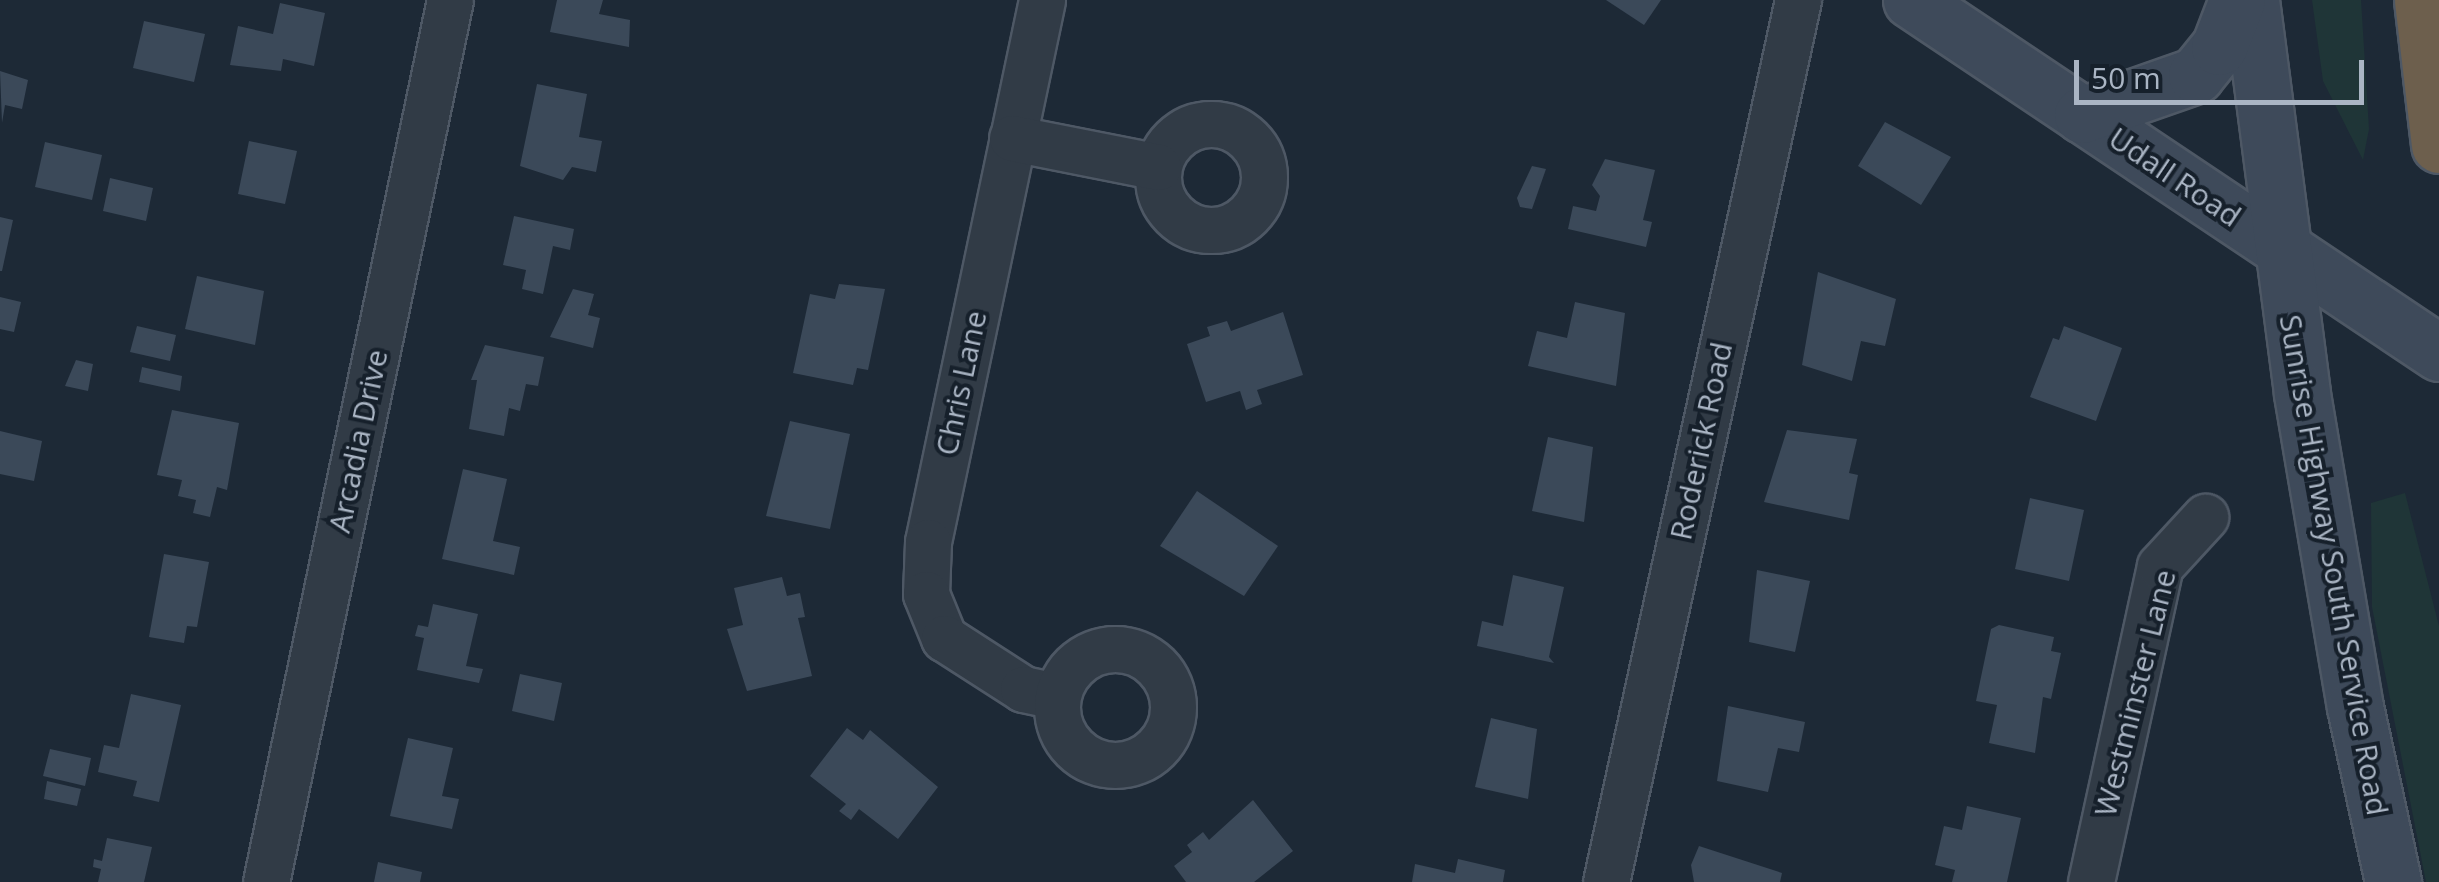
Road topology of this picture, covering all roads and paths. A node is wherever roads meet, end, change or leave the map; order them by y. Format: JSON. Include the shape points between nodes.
{"nodes":[{"id":1,"x":450,"y":0,"type":"edge"},
{"id":2,"x":1042,"y":0,"type":"edge"},
{"id":3,"x":1798,"y":0,"type":"edge"},
{"id":4,"x":1911,"y":0,"type":"edge"},
{"id":5,"x":2238,"y":0,"type":"edge"},
{"id":6,"x":2251,"y":0,"type":"edge"},
{"id":7,"x":2422,"y":0,"type":"edge"},
{"id":8,"x":2082,"y":114,"type":"junction"},
{"id":9,"x":1012,"y":138,"type":"junction"},
{"id":10,"x":2439,"y":145,"type":"edge"},
{"id":11,"x":1158,"y":167,"type":"dead end"},
{"id":12,"x":2279,"y":247,"type":"junction"},
{"id":13,"x":2439,"y":353,"type":"edge"},
{"id":14,"x":2205,"y":518,"type":"dead end"},
{"id":15,"x":1057,"y":696,"type":"dead end"},
{"id":16,"x":266,"y":882,"type":"edge"},
{"id":17,"x":1606,"y":882,"type":"edge"},
{"id":18,"x":2091,"y":882,"type":"edge"},
{"id":19,"x":2393,"y":882,"type":"edge"}],
"edges":[{"from":1,"to":16,"type":"street","name":"Arcadia Drive"},
{"from":2,"to":9,"type":"street","name":"Chris Lane"},
{"from":3,"to":17,"type":"street","name":"Roderick Road"},
{"from":4,"to":8,"type":"main road","name":"Udall Road"},
{"from":5,"to":8,"type":"main road","via":[[2219,47],[2196,76]]},
{"from":6,"to":12,"type":"main road","name":"Sunrise Highway South Service Road"},
{"from":7,"to":10,"type":"highway"},
{"from":8,"to":12,"type":"main road","name":"Udall Road"},
{"from":9,"to":11,"type":"street"},
{"from":9,"to":15,"type":"street","name":"Chris Lane","via":[[928,542],[926,594],[944,638],[1023,689]]},
{"from":12,"to":13,"type":"main road","name":"Udall Road"},
{"from":12,"to":19,"type":"main road","name":"Sunrise Highway South Service Road","via":[[2338,613]]},
{"from":14,"to":18,"type":"street","name":"Westminster Lane","via":[[2160,566]]}]}
